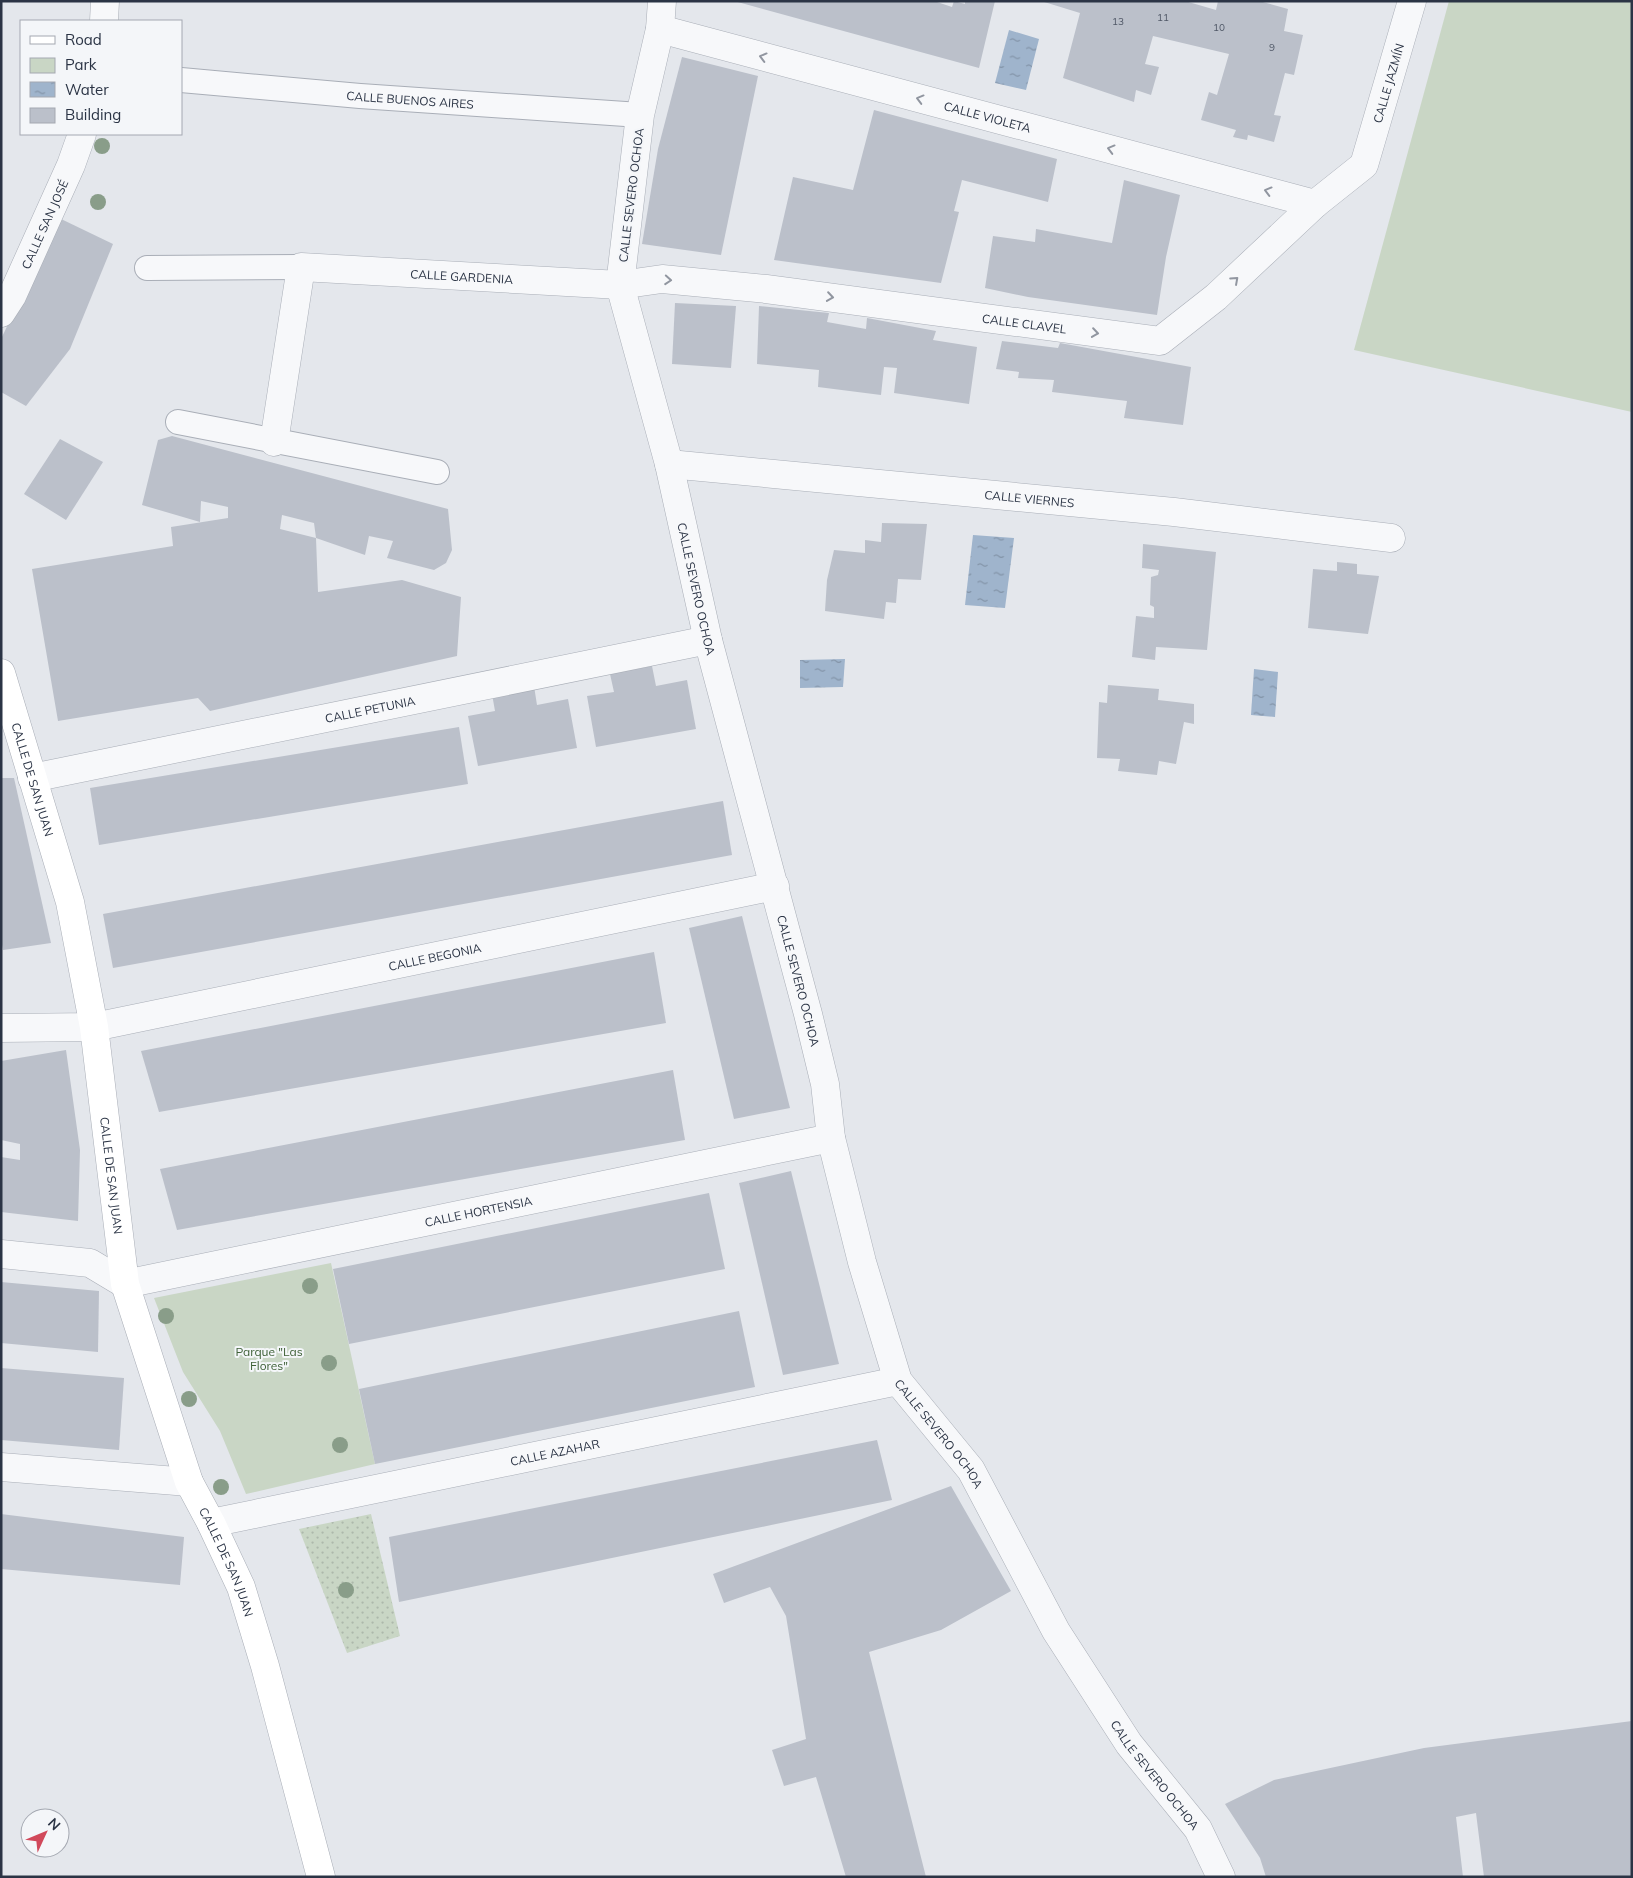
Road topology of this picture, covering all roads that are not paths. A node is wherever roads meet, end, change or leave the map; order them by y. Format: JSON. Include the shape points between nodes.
{"nodes":[{"id":1,"x":105,"y":1,"type":"edge"},
{"id":2,"x":662,"y":1,"type":"edge"},
{"id":3,"x":1412,"y":1,"type":"edge"},
{"id":4,"x":104,"y":20,"type":"edge"},
{"id":5,"x":660,"y":30,"type":"junction"},
{"id":6,"x":182,"y":80,"type":"edge"},
{"id":7,"x":640,"y":114,"type":"junction"},
{"id":8,"x":82,"y":135,"type":"edge"},
{"id":9,"x":1364,"y":165,"type":"joint"},
{"id":10,"x":1315,"y":204,"type":"junction"},
{"id":11,"x":147,"y":268,"type":"dead end"},
{"id":12,"x":301,"y":268,"type":"junction"},
{"id":13,"x":620,"y":284,"type":"junction"},
{"id":14,"x":1,"y":313,"type":"edge"},
{"id":15,"x":178,"y":422,"type":"dead end"},
{"id":16,"x":274,"y":442,"type":"junction"},
{"id":17,"x":669,"y":464,"type":"junction"},
{"id":18,"x":437,"y":472,"type":"dead end"},
{"id":19,"x":1391,"y":538,"type":"dead end"},
{"id":20,"x":708,"y":640,"type":"junction"},
{"id":21,"x":1,"y":674,"type":"edge"},
{"id":22,"x":32,"y":778,"type":"junction"},
{"id":23,"x":775,"y":886,"type":"junction"},
{"id":24,"x":94,"y":1027,"type":"junction"},
{"id":25,"x":1,"y":1028,"type":"edge"},
{"id":26,"x":832,"y":1138,"type":"junction"},
{"id":27,"x":1,"y":1254,"type":"edge"},
{"id":28,"x":125,"y":1284,"type":"junction"},
{"id":29,"x":898,"y":1380,"type":"junction"},
{"id":30,"x":1,"y":1467,"type":"edge"},
{"id":31,"x":189,"y":1482,"type":"junction"},
{"id":32,"x":211,"y":1523,"type":"junction"},
{"id":33,"x":321,"y":1877,"type":"edge"},
{"id":34,"x":1221,"y":1877,"type":"edge"}],
"edges":[{"from":1,"to":4,"type":"street"},
{"from":2,"to":5,"type":"street","name":"CALLE SEVERO OCHOA"},
{"from":3,"to":9,"type":"street","name":"CALLE JAZMÍN"},
{"from":5,"to":7,"type":"street","name":"CALLE SEVERO OCHOA"},
{"from":10,"to":5,"type":"street","name":"CALLE VIOLETA","one_way":true},
{"from":6,"to":7,"type":"lane","name":"CALLE BUENOS AIRES","via":[[360,96]]},
{"from":7,"to":13,"type":"street","name":"CALLE SEVERO OCHOA"},
{"from":8,"to":14,"type":"street","name":"CALLE SAN JOSÉ","via":[[16,287]]},
{"from":9,"to":10,"type":"street","name":"CALLE CLAVEL"},
{"from":13,"to":10,"type":"street","name":"CALLE CLAVEL","one_way":true,"via":[[662,279],[766,289],[1160,342],[1216,297]]},
{"from":11,"to":12,"type":"lane","name":"CALLE GARDENIA"},
{"from":12,"to":13,"type":"street","name":"CALLE GARDENIA"},
{"from":12,"to":16,"type":"street"},
{"from":13,"to":17,"type":"street","name":"CALLE SEVERO OCHOA"},
{"from":15,"to":16,"type":"lane"},
{"from":16,"to":18,"type":"lane"},
{"from":17,"to":19,"type":"street","name":"CALLE VIERNES","via":[[1174,512]]},
{"from":17,"to":20,"type":"street","name":"CALLE SEVERO OCHOA"},
{"from":20,"to":22,"type":"street","name":"CALLE PETUNIA"},
{"from":20,"to":23,"type":"street","name":"CALLE SEVERO OCHOA"},
{"from":21,"to":22,"type":"street","name":"CALLE DE SAN JUAN"},
{"from":22,"to":24,"type":"street","name":"CALLE DE SAN JUAN","via":[[70,902]]},
{"from":23,"to":24,"type":"street","name":"CALLE BEGONIA"},
{"from":23,"to":26,"type":"street","name":"CALLE SEVERO OCHOA","via":[[825,1084]]},
{"from":24,"to":25,"type":"street","name":"CALLE BEGONIA"},
{"from":24,"to":28,"type":"street","name":"CALLE DE SAN JUAN"},
{"from":26,"to":28,"type":"street","name":"CALLE HORTENSIA"},
{"from":26,"to":29,"type":"street","name":"CALLE SEVERO OCHOA","via":[[862,1262]]},
{"from":27,"to":28,"type":"street","via":[[90,1263]]},
{"from":28,"to":31,"type":"street","name":"CALLE DE SAN JUAN"},
{"from":29,"to":32,"type":"street","name":"CALLE AZAHAR"},
{"from":29,"to":34,"type":"street","name":"CALLE SEVERO OCHOA","via":[[971,1470],[1056,1630],[1129,1744],[1198,1829]]},
{"from":30,"to":31,"type":"street"},
{"from":31,"to":32,"type":"street","name":"CALLE DE SAN JUAN"},
{"from":32,"to":33,"type":"street","name":"CALLE DE SAN JUAN","via":[[241,1587]]}]}
